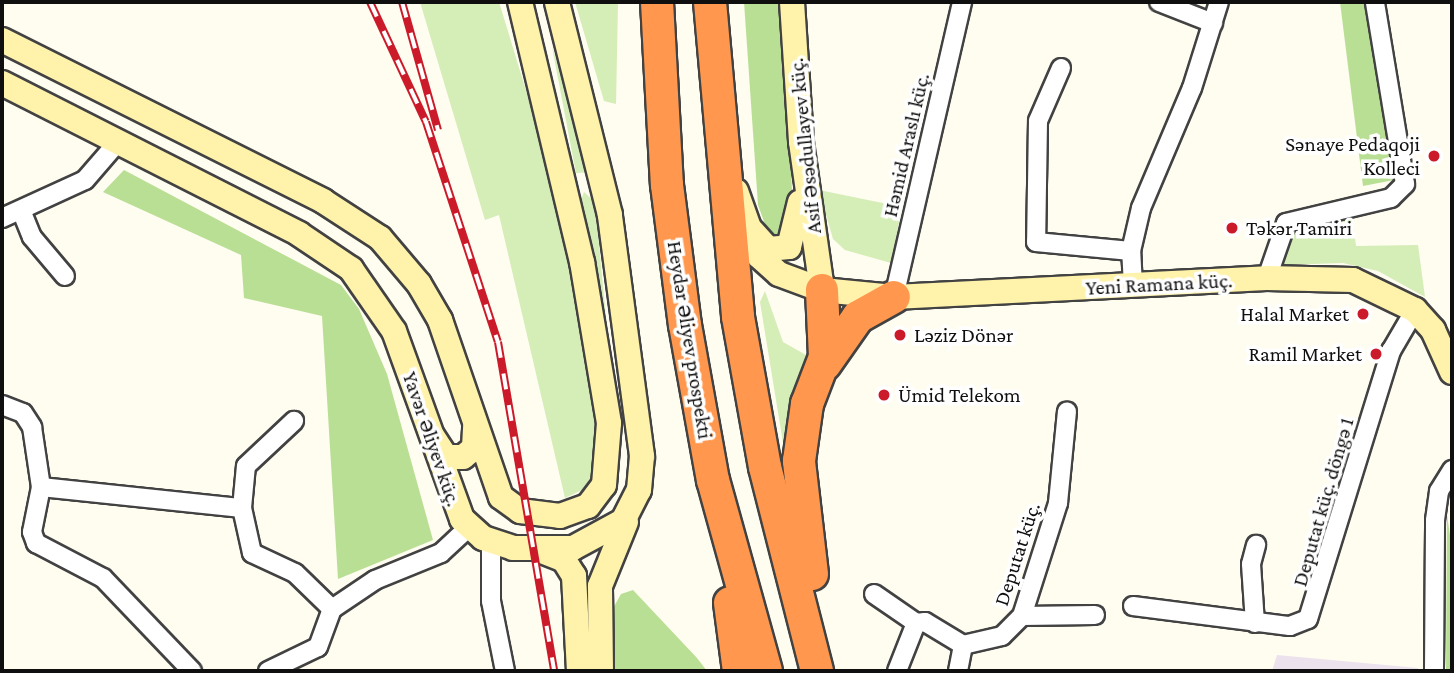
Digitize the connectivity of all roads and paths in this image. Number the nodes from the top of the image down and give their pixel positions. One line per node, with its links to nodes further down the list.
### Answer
1 (520, 2): 22 (main road)
2 (557, 2): 20 (main road)
3 (655, 2): 37 (highway, Heydər Əliyev prospekti)
4 (710, 2): 13 (highway)
5 (792, 2): 16 (main road, Asif Əsədullayev küç.)
6 (962, 2): 27 (street, Həmid Araslı küç.)
7 (1159, 2): 10 (street)
8 (1219, 2): 10 (street)
9 (1375, 2): 24 (street)
10 (1213, 23): 21 (street)
11 (2, 40): 31 (main road, Yavər Əliyev küç.)
12 (1061, 68): 21 (street)
13 (713, 77): 18 (main road); 62 (highway)
14 (2, 83): 15 (main road, Yavər Əliyev küç.)
15 (117, 142): 17 (street); 33 (main road, Yavər Əliyev küç.)
16 (801, 142): 18 (main road); 26 (main road, Asif Əsədullayev küç.)
17 (22, 210): 19 (street); 23 (street)
18 (743, 216): 26 (main road, Yeni Ramana küç.)
19 (2, 218)
20 (615, 249): 22 (main road); 41 (main road)
21 (1131, 251): 25 (street)
22 (582, 262): 39 (main road)
23 (65, 276)
24 (1268, 278): 25 (main road, Yeni Ramana küç.); 28 (main road, Yeni Ramana küç.)
25 (1133, 286): 27 (main road, Yeni Ramana küç.)
26 (822, 289): 27 (main road, Yeni Ramana küç.); 30 (highway)
27 (894, 298): 30 (highway)
28 (1415, 310): 29 (main road, Yeni Ramana küç.); 52 (street, Deputat küç. döngə 1)
29 (1452, 372)
30 (820, 375): 63 (highway)
31 (466, 390): 33 (main road); 39 (main road, Yavər Əliyev küç.)
32 (2, 405): 38 (street)
33 (422, 411): 40 (main road, Yavər Əliyev küç.)
34 (1067, 411): 51 (street, Deputat küç.)
35 (294, 421): 42 (street)
36 (1452, 470): 66 (street)
37 (713, 480): 60 (highway); 61 (highway, Heydər Əliyev prospekti)
38 (41, 488): 42 (street); 55 (street)
39 (500, 497): 40 (main road)
40 (451, 500): 43 (main road, Yavər Əliyev küç.)
41 (634, 506): 46 (main road, Yavər Əliyev küç.); 59 (main road)
42 (242, 509): 49 (street)
43 (469, 527): 44 (main road, Yavər Əliyev küç.); 49 (street)
44 (491, 541): 46 (main road, Yavər Əliyev küç.); 57 (street)
45 (1256, 545): 52 (street)
46 (538, 550): 58 (main road)
47 (874, 593): 53 (street)
48 (1133, 606): 52 (street, Deputat küç. döngə 1)
49 (332, 609): 56 (street)
50 (1095, 615): 51 (street)
51 (1022, 616): 54 (street, Deputat küç.)
52 (1255, 623)
53 (916, 624): 54 (street); 64 (street)
54 (963, 645): 65 (street)
55 (192, 671)
56 (268, 671)
57 (505, 671)
58 (579, 671)
59 (601, 671)
60 (739, 671)
61 (766, 671)
62 (817, 671)
63 (832, 671)
64 (897, 671)
65 (958, 671)
66 (1434, 671)

